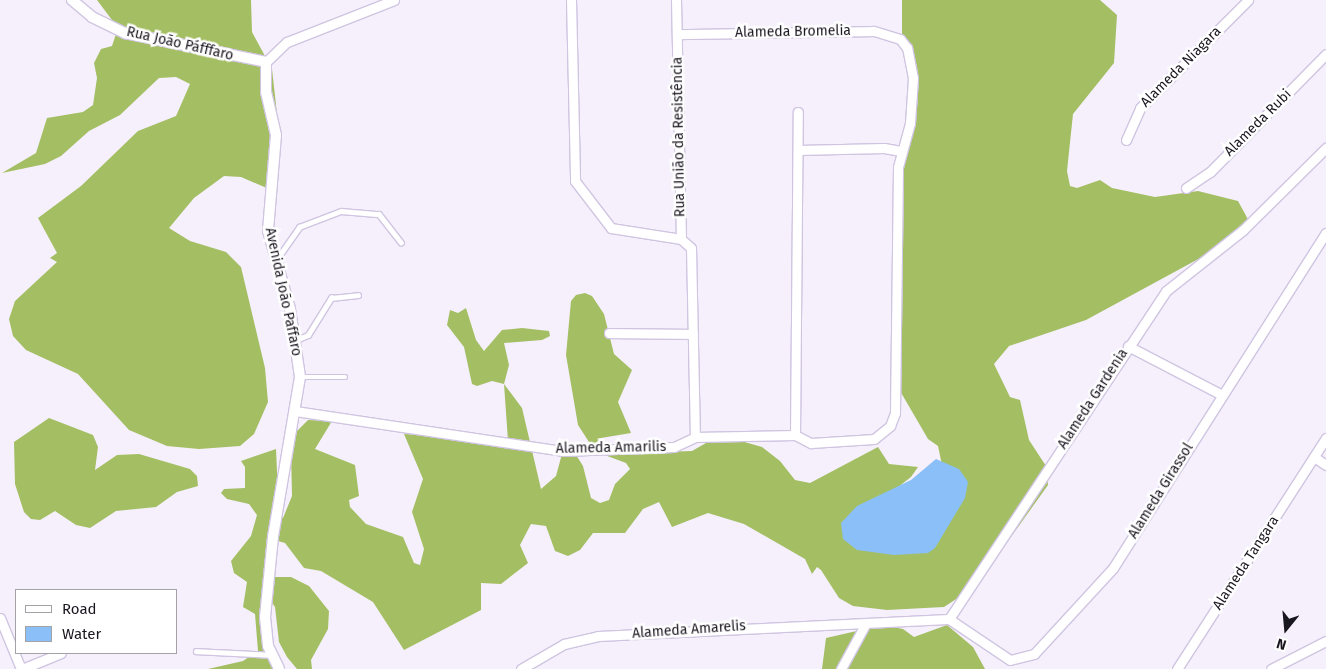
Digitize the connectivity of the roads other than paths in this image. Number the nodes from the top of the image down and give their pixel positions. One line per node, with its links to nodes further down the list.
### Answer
1 (72, 0): 8 (street, Rua João Páfffaro)
2 (394, 0): 8 (street)
3 (571, 0): 16 (street)
4 (676, 0): 6 (street)
5 (1248, 0): 10 (street, Alameda Niagara)
6 (677, 34): 13 (street, Alameda Bromelia); 16 (street, Rua União da Resistência)
7 (1326, 54): 14 (street, Alameda Rubi)
8 (266, 62): 18 (street, Avenida João Paffaro)
9 (798, 112): 12 (street)
10 (1126, 140)
11 (1326, 148): 23 (street, Alameda Gardenia)
12 (798, 150): 13 (street); 29 (street)
13 (901, 151): 28 (street, Alameda Bromelia)
14 (1186, 188)
15 (1326, 233): 26 (street, Alameda Girassol)
16 (681, 240): 21 (street)
17 (401, 242): 18 (lane)
18 (275, 262): 22 (street, Avenida João Paffaro)
19 (358, 295): 22 (lane)
20 (609, 334): 21 (street)
21 (693, 334): 30 (street)
22 (296, 340): 24 (street, Avenida João Paffaro)
23 (1128, 346): 26 (street); 35 (street, Alameda Gardenia)
24 (300, 377): 25 (lane); 27 (street, Avenida João Paffaro)
25 (345, 377)
26 (1222, 395): 35 (street, Alameda Girassol)
27 (296, 411): 30 (street, Alameda Amarilis); 42 (street, Avenida João Paffaro)
28 (890, 426): 29 (street, Alameda Amarilis)
29 (795, 435): 30 (street, Alameda Amarilis)
30 (695, 437)
31 (1326, 438): 32 (street, Alameda Tangara)
32 (1314, 457): 33 (street); 47 (street, Alameda Tangara)
33 (1326, 465)
34 (0, 618): 39 (street)
35 (949, 619): 36 (street)
36 (866, 623): 45 (street, Alameda Amarelis); 46 (street)
37 (1326, 641): 48 (street)
38 (196, 651): 42 (lane)
39 (15, 653)
40 (16, 654): 43 (street)
41 (59, 654): 43 (street)
42 (272, 655): 44 (street, Avenida João Paffaro)
43 (22, 669)
44 (280, 669)
45 (521, 669)
46 (841, 669)
47 (1177, 669)
48 (1270, 669)

